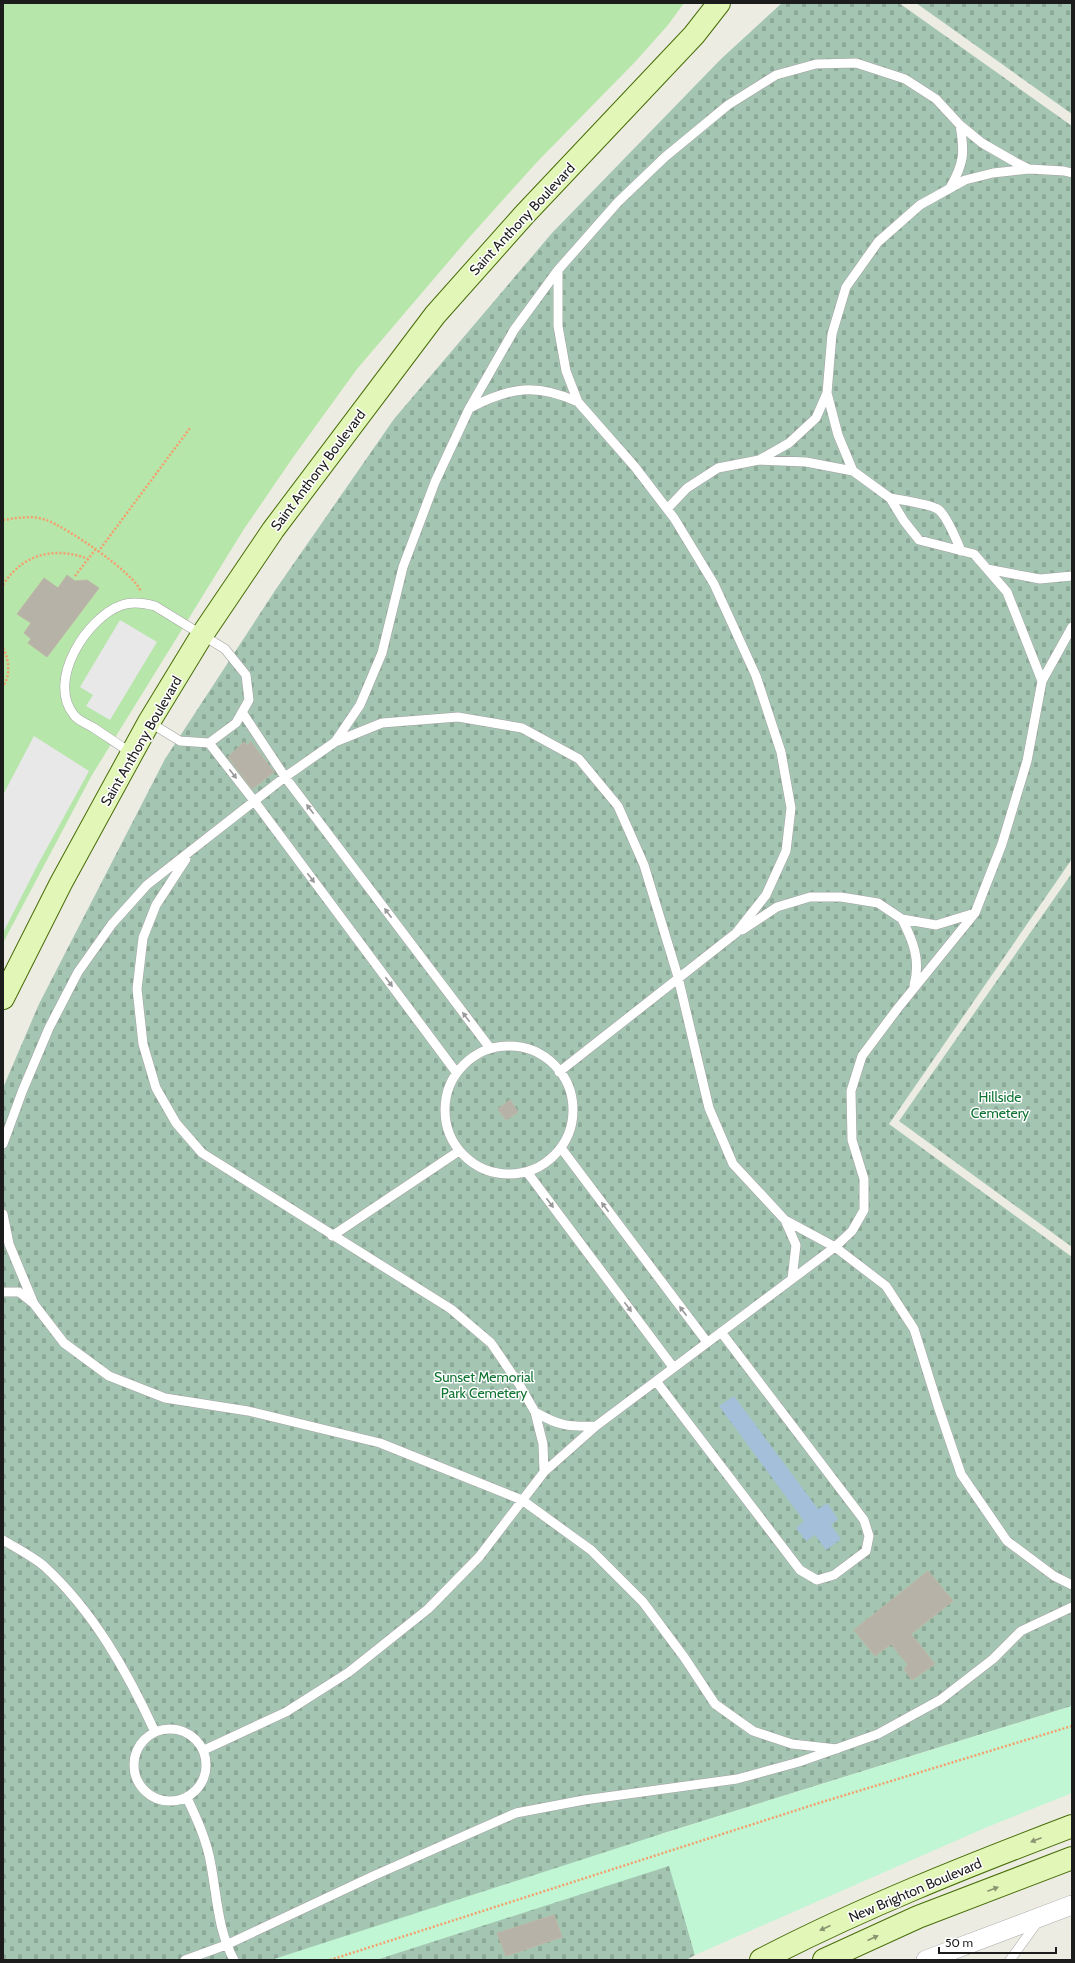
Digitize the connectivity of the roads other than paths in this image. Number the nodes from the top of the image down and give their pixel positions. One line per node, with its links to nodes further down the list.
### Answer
1 (719, 3): 18 (street, Saint Anthony Boulevard)
2 (960, 125): 3 (lane); 5 (lane); 6 (lane)
3 (1030, 169): 4 (lane); 5 (lane)
4 (1072, 173)
5 (950, 189): 7 (lane)
6 (558, 270): 8 (lane); 9 (lane)
7 (827, 394): 10 (lane); 11 (lane)
8 (578, 402): 9 (lane); 13 (lane)
9 (469, 409): 22 (lane)
10 (759, 460): 11 (lane); 13 (lane)
11 (853, 471): 12 (lane)
12 (890, 498): 14 (lane); 14 (lane)
13 (667, 509): 30 (lane)
14 (961, 551): 15 (lane)
15 (987, 569): 16 (lane); 19 (lane)
16 (1072, 576)
17 (1072, 627): 19 (lane)
18 (202, 635): 20 (lane); 21 (street, Saint Anthony Boulevard); 24 (lane)
19 (1042, 681): 28 (lane)
20 (242, 712): 23 (lane); 25 (lane)
21 (149, 722): 23 (lane); 24 (street, Saint Anthony Boulevard)
22 (335, 742): 25 (lane); 31 (lane)
23 (209, 743): 26 (lane, one-way to 26)
24 (132, 754): 33 (street, Saint Anthony Boulevard)
25 (285, 777): 26 (lane); 34 (lane, one-way to 25)
26 (255, 802): 27 (lane); 35 (lane, one-way to 35)
27 (190, 853): 37 (lane); 43 (lane)
28 (975, 913): 29 (lane); 32 (lane)
29 (902, 918): 30 (lane); 32 (lane)
30 (736, 933): 31 (lane)
31 (678, 977): 36 (lane); 42 (lane)
32 (913, 990): 44 (lane)
33 (3, 998)
34 (490, 1048): 35 (lane); 36 (lane)
35 (456, 1072): 39 (lane)
36 (559, 1072): 38 (lane)
37 (3, 1144)
38 (561, 1148): 40 (lane); 49 (lane, one-way to 38)
39 (458, 1151): 40 (lane); 43 (lane)
40 (527, 1172): 50 (lane, one-way to 50)
41 (3, 1214): 47 (lane)
42 (785, 1220): 44 (lane); 45 (lane)
43 (332, 1236): 52 (lane)
44 (835, 1248): 45 (lane); 57 (lane)
45 (792, 1279): 48 (lane)
46 (3, 1292): 47 (lane)
47 (34, 1304): 55 (lane)
48 (721, 1332): 49 (lane); 51 (lane)
49 (707, 1342): 50 (lane)
50 (673, 1367): 51 (lane)
51 (656, 1381): 53 (lane)
52 (535, 1412): 53 (lane); 54 (lane)
53 (596, 1426): 54 (lane)
54 (544, 1472): 55 (lane)
55 (522, 1500): 60 (lane); 61 (lane)
56 (3, 1540): 59 (lane)
57 (1072, 1585)
58 (1072, 1607): 60 (lane)
59 (154, 1732): 61 (lane); 62 (lane)
60 (837, 1749): 67 (lane)
61 (204, 1750): 62 (lane)
62 (188, 1798): 67 (lane)
63 (1072, 1826): 70 (street, New Brighton Boulevard, one-way to 70)
64 (1072, 1858): 71 (street, New Brighton Boulevard, one-way to 64)
65 (1072, 1905): 66 (street)
66 (1041, 1917): 72 (street); 73 (lane)
67 (226, 1945): 68 (lane); 69 (lane)
68 (185, 1960)
69 (234, 1960)
70 (761, 1960)
71 (824, 1960)
72 (926, 1960)
73 (1010, 1960)

